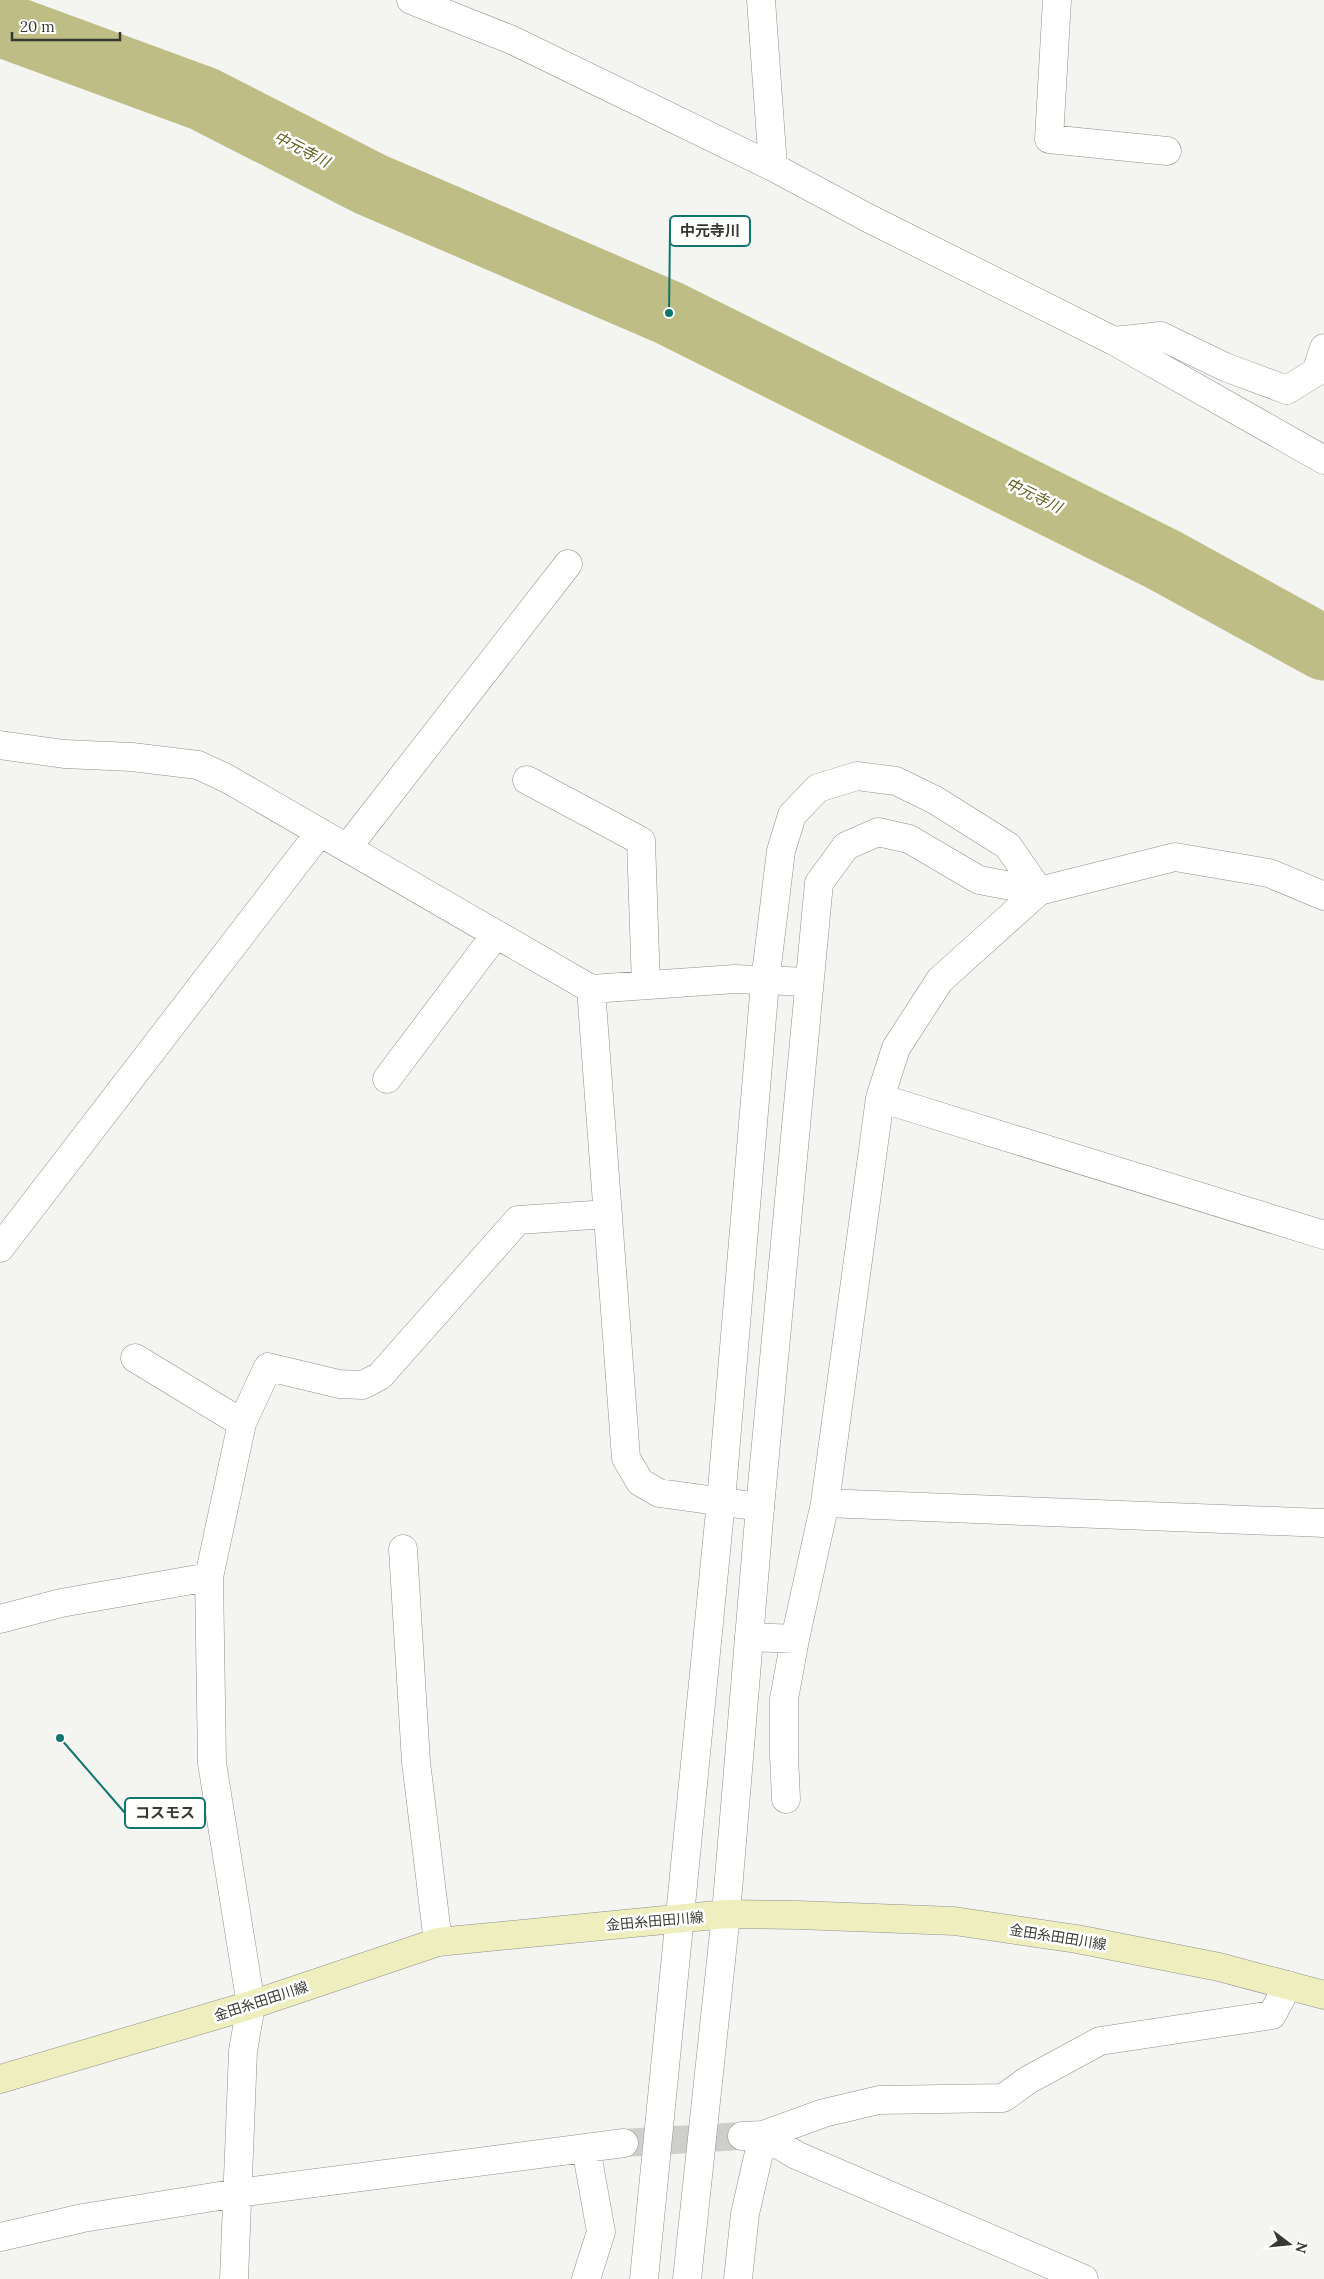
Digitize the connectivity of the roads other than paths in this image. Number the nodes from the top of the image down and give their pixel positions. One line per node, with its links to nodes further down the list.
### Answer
1 (412, 0): 5 (street)
2 (761, 0): 5 (street)
3 (1056, 0): 4 (street)
4 (1167, 152)
5 (773, 167): 6 (street)
6 (1114, 341): 7 (street); 8 (street)
7 (1324, 348)
8 (1324, 460)
9 (568, 564): 13 (street)
10 (0, 746): 12 (street)
11 (527, 780): 19 (street)
12 (320, 832): 13 (street); 25 (street)
13 (346, 848): 16 (street)
14 (1039, 891): 15 (street); 17 (street); 18 (street); 22 (street)
15 (1324, 896)
16 (496, 934): 20 (street); 21 (street)
17 (766, 982): 18 (street); 19 (street); 28 (street)
18 (809, 982): 30 (street)
19 (646, 985): 20 (street)
20 (591, 990): 23 (street)
21 (387, 1080)
22 (880, 1098): 24 (street); 29 (street)
23 (608, 1214): 27 (street); 28 (street)
24 (1324, 1235)
25 (0, 1248)
26 (135, 1358): 27 (street)
27 (242, 1423): 33 (street)
28 (721, 1501): 30 (street); 39 (street)
29 (825, 1502): 31 (street); 36 (street)
30 (760, 1506): 35 (street)
31 (1324, 1523)
32 (403, 1549): 40 (street)
33 (209, 1576): 34 (street); 43 (street)
34 (0, 1619)
35 (749, 1637): 36 (street); 38 (street)
36 (795, 1639): 37 (street)
37 (786, 1799)
38 (726, 1914): 39 (main road, 金田糸田田川線); 41 (main road, 金田糸田田川線); 53 (street)
39 (680, 1918): 40 (main road, 金田糸田田川線); 52 (street)
40 (438, 1942): 43 (main road, 金田糸田田川線)
41 (1288, 1985): 42 (main road, 金田糸田田川線); 45 (street)
42 (1324, 1994)
43 (251, 2005): 44 (main road, 金田糸田田川線); 48 (street)
44 (0, 2079)
45 (752, 2135): 54 (street); 55 (street)
46 (624, 2143): 47 (street)
47 (586, 2148): 48 (street); 51 (street)
48 (238, 2193): 49 (street); 50 (street)
49 (0, 2237)
50 (234, 2279)
51 (586, 2279)
52 (644, 2279)
53 (687, 2279)
54 (738, 2279)
55 (1084, 2279)

